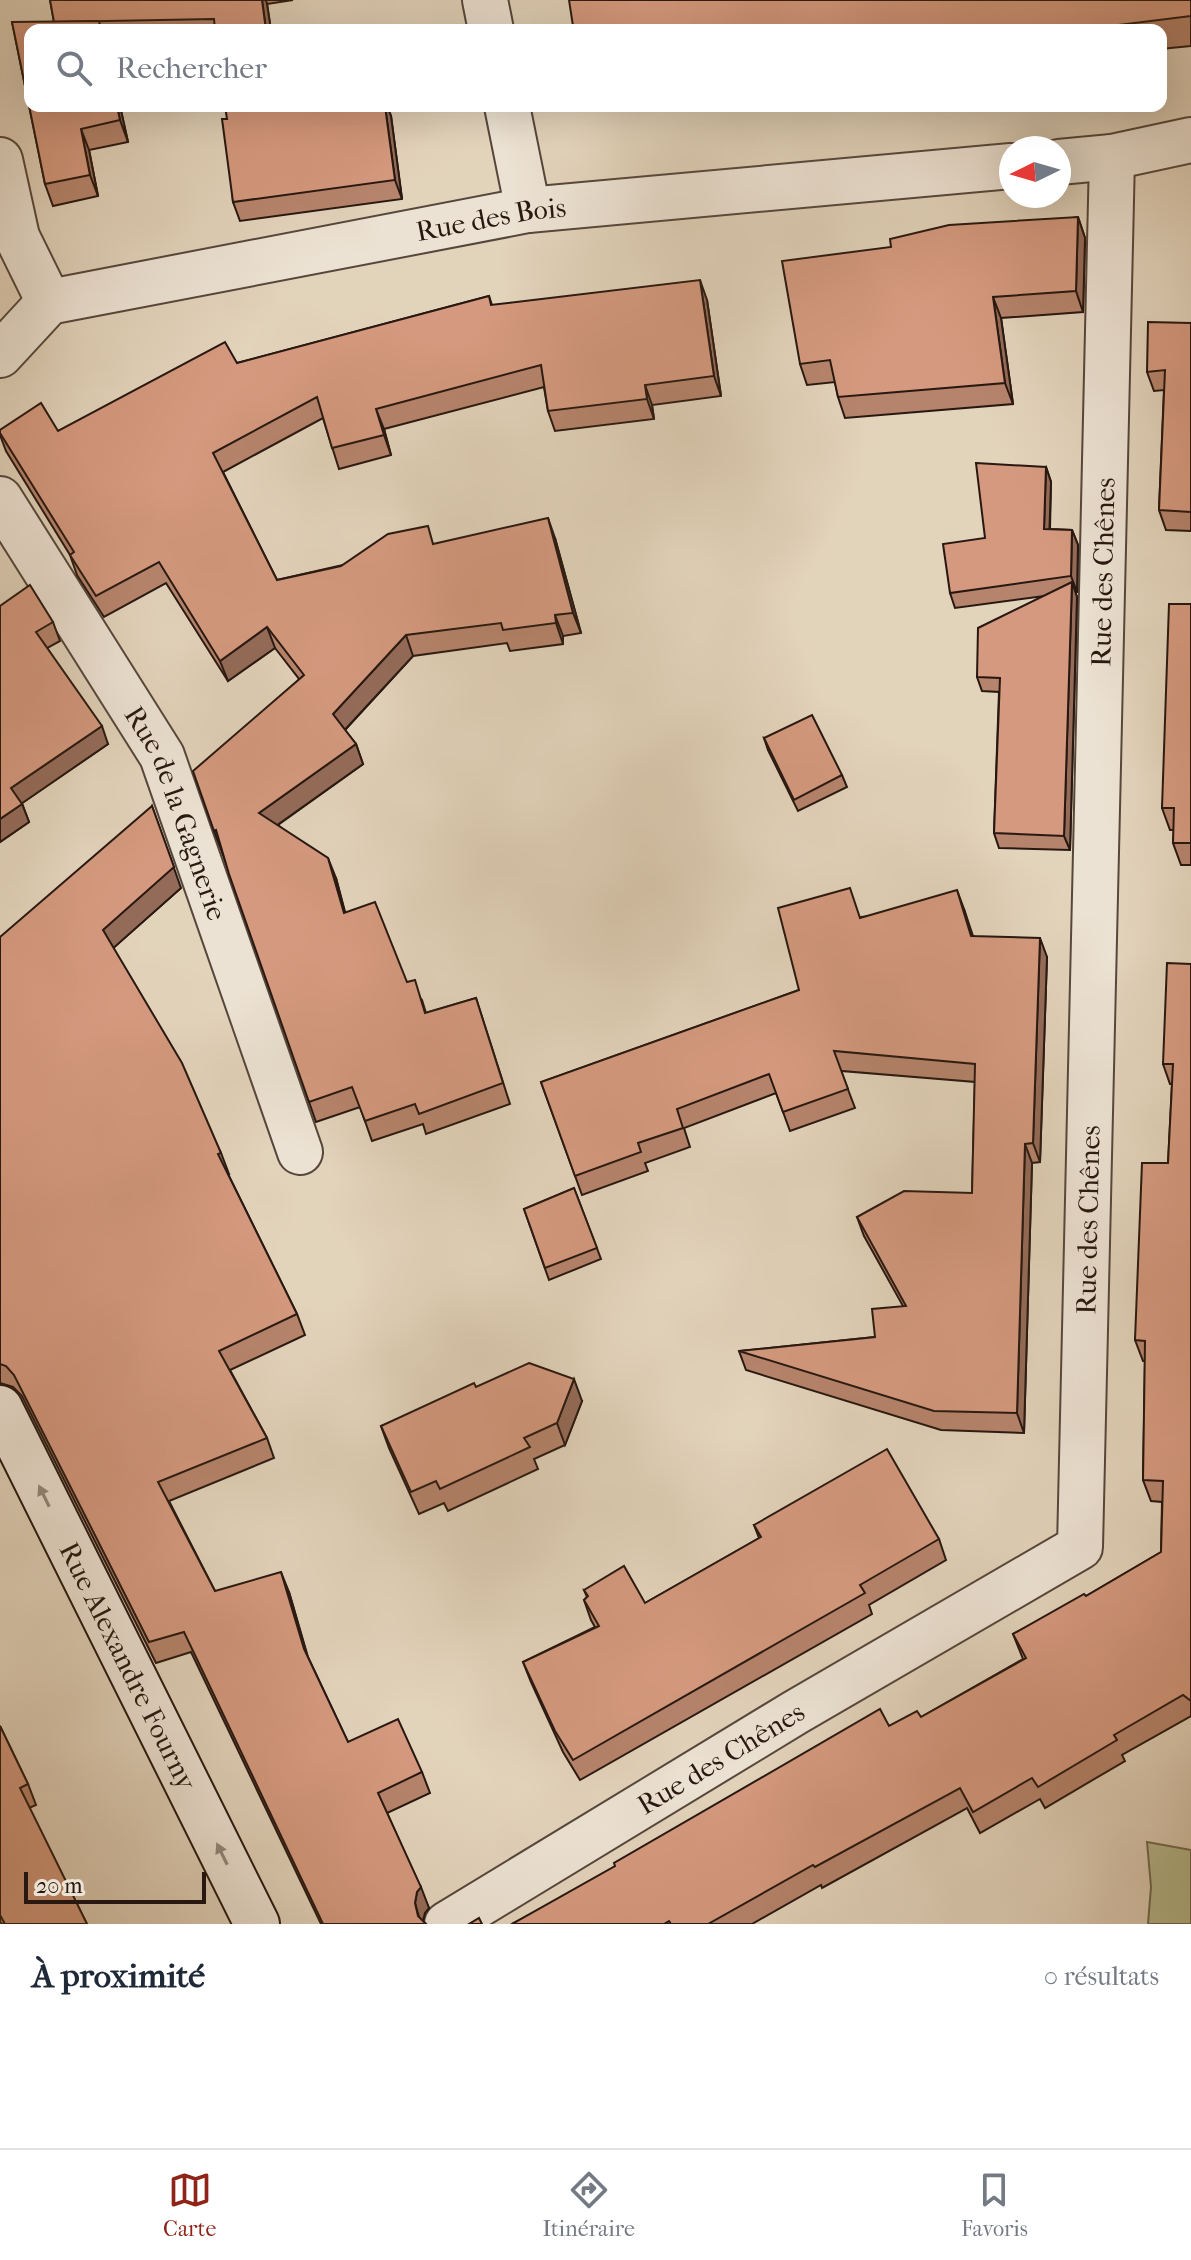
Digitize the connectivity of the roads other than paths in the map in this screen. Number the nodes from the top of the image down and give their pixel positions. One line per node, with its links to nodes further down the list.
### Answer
1 (485, 0): 2 (street)
2 (490, 24)
3 (508, 112): 9 (street)
4 (1191, 140): 5 (street)
5 (1112, 157): 7 (street); 16 (street, Rue des Chênes)
6 (0, 160): 10 (street)
7 (1071, 161)
8 (999, 167): 9 (street, Rue des Bois)
9 (528, 210): 10 (street, Rue des Bois)
10 (49, 302): 11 (street)
11 (0, 355)
12 (0, 499): 13 (street, Rue de la Gagnerie)
13 (300, 1152)
14 (0, 1408): 15 (street, Rue Alexandre Fourny, one-way to 14)
15 (257, 1924)
16 (447, 1924)

